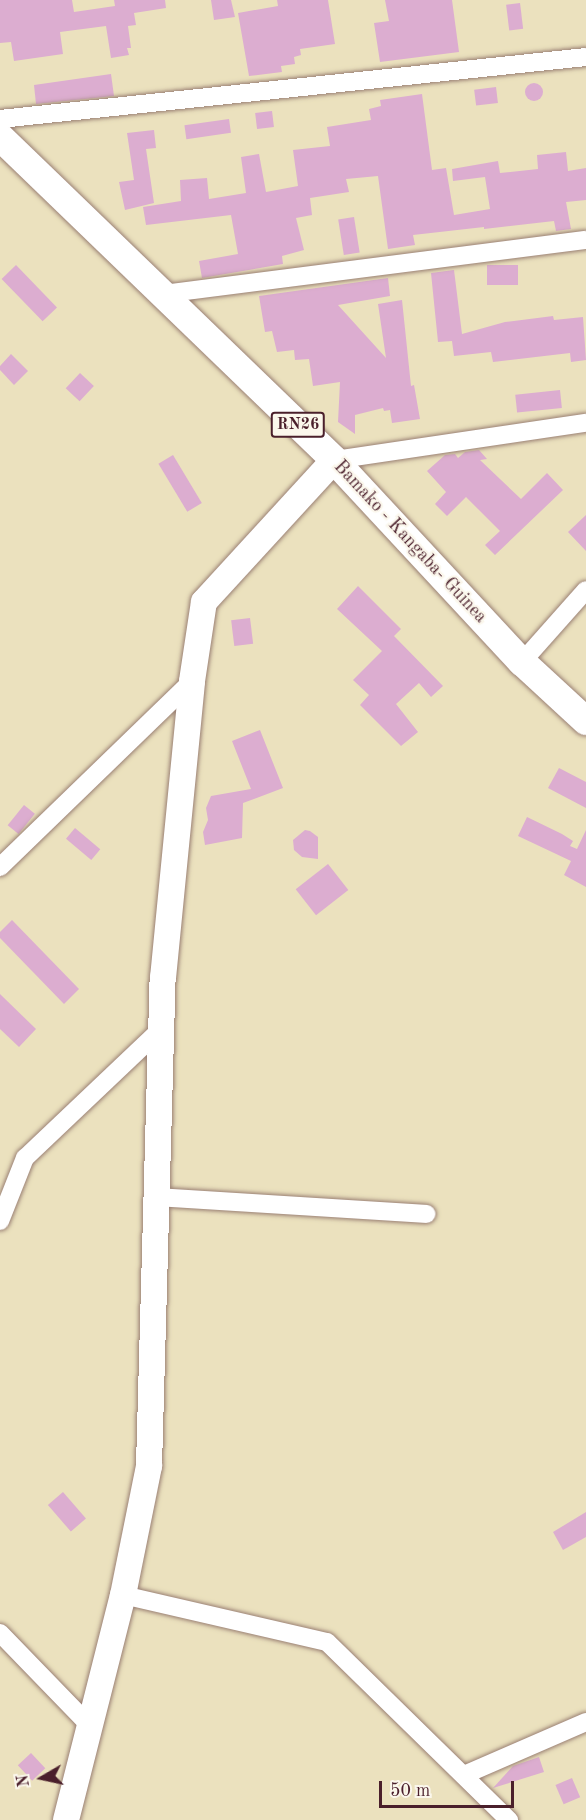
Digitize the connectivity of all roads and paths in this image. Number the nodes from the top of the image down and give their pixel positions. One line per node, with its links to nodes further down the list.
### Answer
1 (586, 57): 2 (street)
2 (0, 119)
3 (0, 137): 5 (main road, Bamako - Kangaba- Guinea / RN26)
4 (586, 240): 5 (street)
5 (163, 294): 7 (main road, Bamako - Kangaba- Guinea / RN26)
6 (586, 423): 7 (street)
7 (334, 460): 9 (main road, Bamako - Kangaba- Guinea / RN26); 10 (street)
8 (586, 590): 9 (street)
9 (522, 662): 11 (main road, Bamako - Kangaba- Guinea / RN26)
10 (192, 681): 12 (street); 13 (street)
11 (586, 721)
12 (0, 867)
13 (162, 1028): 14 (street); 16 (street)
14 (157, 1197): 15 (street); 17 (street)
15 (426, 1214)
16 (0, 1221)
17 (123, 1595): 20 (street); 21 (street)
18 (0, 1634): 20 (street)
19 (586, 1722): 21 (street)
20 (89, 1725): 22 (street)
21 (464, 1776): 23 (street)
22 (66, 1820)
23 (509, 1820)

